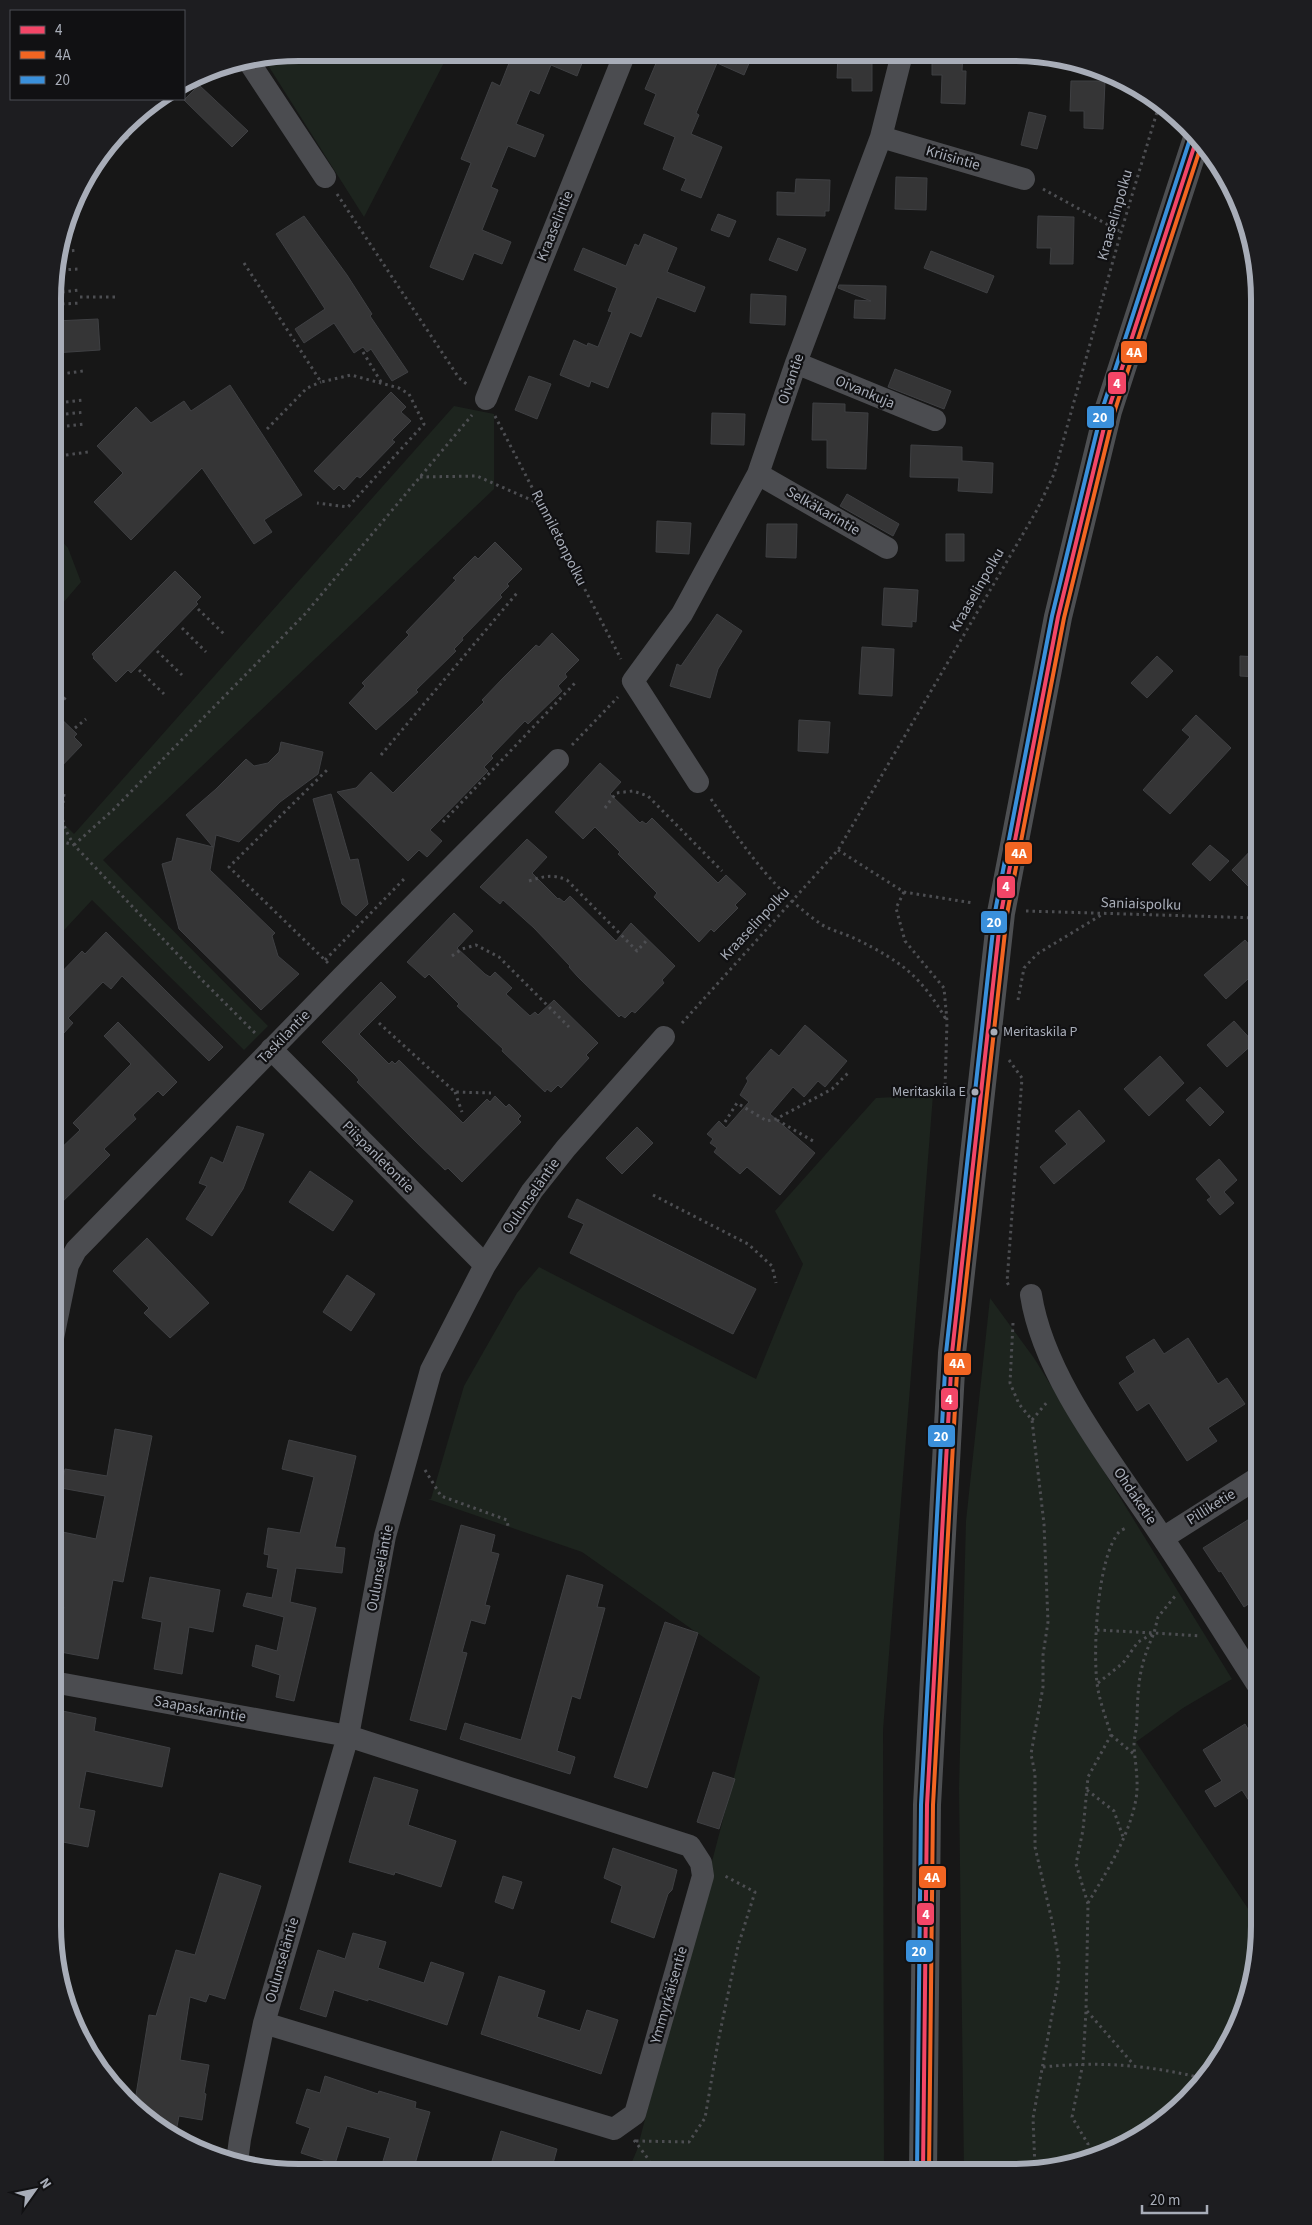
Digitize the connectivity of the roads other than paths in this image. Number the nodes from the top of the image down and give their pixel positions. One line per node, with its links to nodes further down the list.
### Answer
1 (622, 61): 9 (street, Kraaselintie)
2 (900, 61): 4 (street, Oivantie)
3 (252, 66): 6 (street)
4 (881, 137): 7 (street, Kriisintie); 8 (street, Oivantie)
5 (1195, 145): 27 (main road)
6 (326, 177)
7 (1024, 178)
8 (796, 363): 10 (street, Oivankuja); 11 (street, Oivantie)
9 (486, 399)
10 (934, 420)
11 (758, 474): 12 (street, Selkäkarintie); 14 (street, Oivantie)
12 (887, 548)
13 (558, 760): 16 (street, Taskilantie)
14 (698, 782)
15 (672, 1033): 17 (street, Oulunseläntie)
16 (272, 1049): 17 (street, Piispanletontie); 19 (street, Taskilantie)
17 (485, 1266): 24 (street, Oulunseläntie)
18 (1021, 1293): 21 (street, Ohdaketie)
19 (61, 1299)
20 (1251, 1481): 21 (street, Pilliketie)
21 (1158, 1530): 22 (street, Ohdaketie)
22 (1251, 1675)
23 (61, 1683): 24 (street, Saapaskarintie)
24 (348, 1736): 25 (street, Oulunseläntie); 25 (street, Ymmyrkäisentie)
25 (264, 2023): 26 (street, Oulunseläntie)
26 (238, 2156)
27 (923, 2164)

